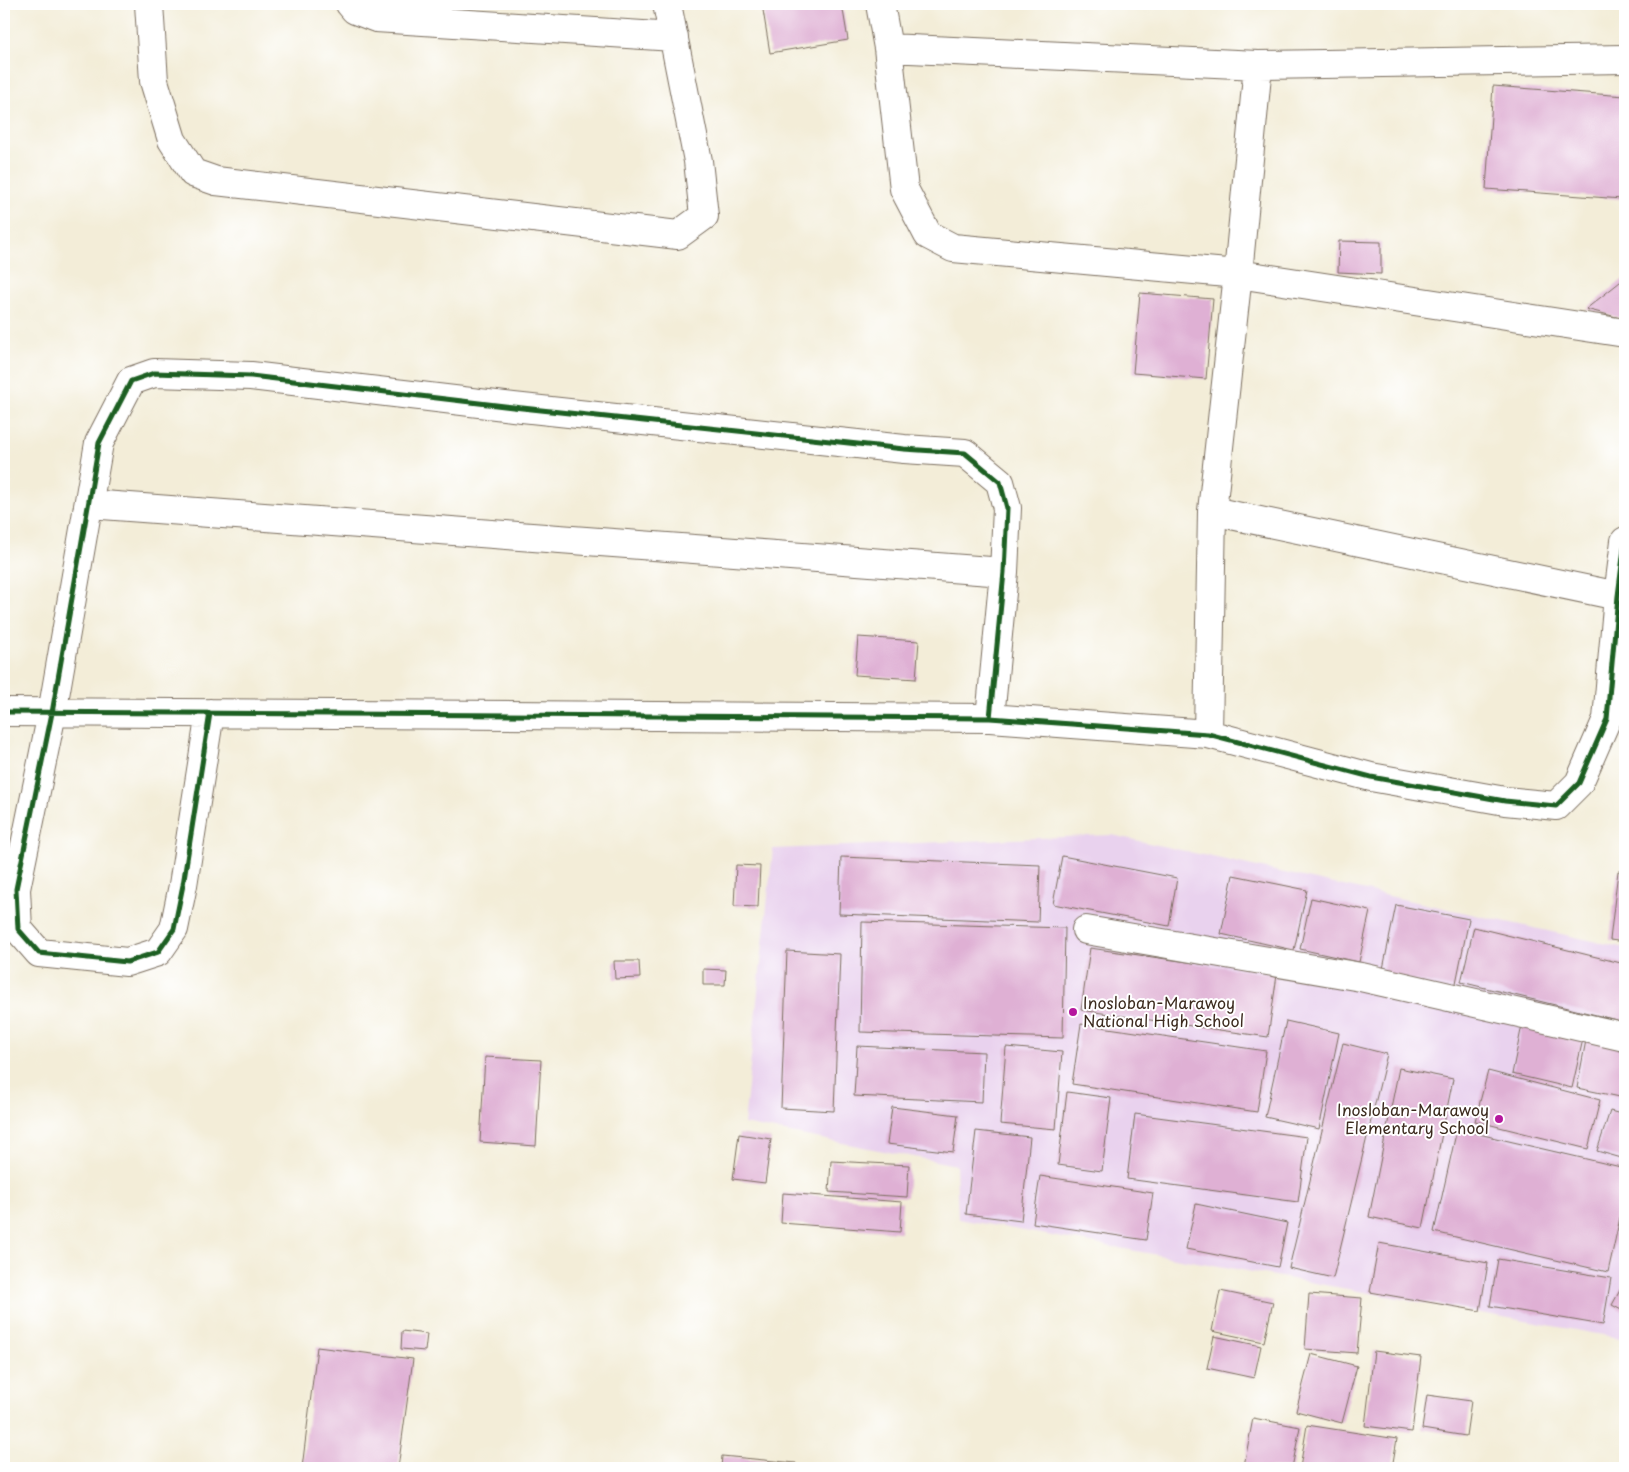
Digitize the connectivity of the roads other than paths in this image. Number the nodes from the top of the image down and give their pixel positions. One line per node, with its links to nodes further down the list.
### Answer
1 (149, 4): 5 (street)
2 (350, 4): 5 (street)
3 (667, 4): 5 (street)
4 (880, 4): 6 (street)
5 (674, 37)
6 (888, 48): 8 (street); 9 (street)
7 (1625, 59): 8 (street)
8 (1258, 65): 9 (street)
9 (1238, 274): 10 (street); 12 (street)
10 (1625, 333)
11 (89, 504): 14 (street); 14 (street); 17 (street)
12 (1212, 511): 15 (street); 20 (street)
13 (1625, 541): 15 (street)
14 (1004, 572): 19 (street)
15 (1618, 596): 20 (street)
16 (4, 712): 17 (street)
17 (52, 713): 18 (street); 18 (street)
18 (210, 713): 19 (street)
19 (990, 718): 20 (street)
20 (1208, 734)
21 (1086, 930): 22 (street)
22 (1625, 1037)

